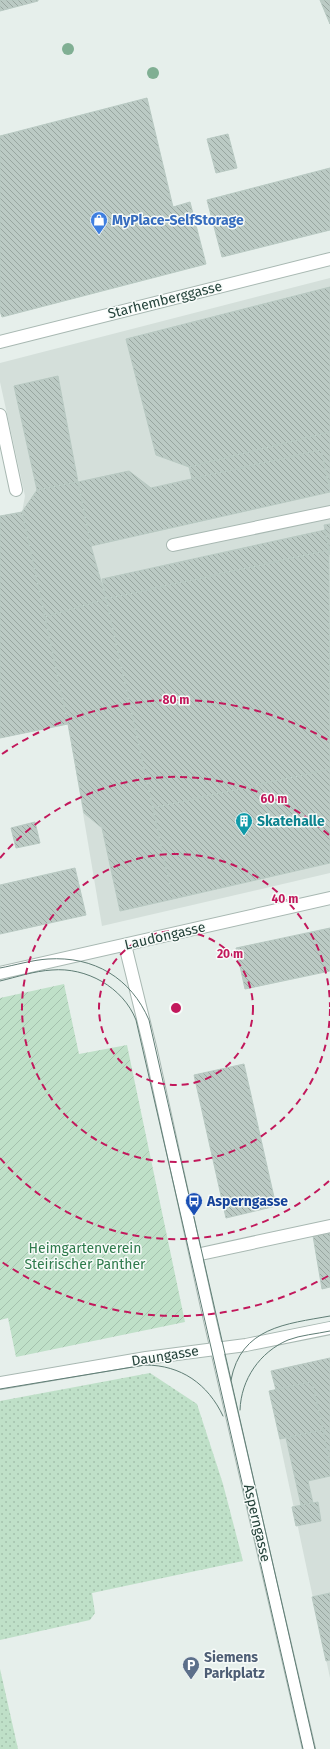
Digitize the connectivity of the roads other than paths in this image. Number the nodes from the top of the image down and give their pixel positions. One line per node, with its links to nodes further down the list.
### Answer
1 (330, 259): 2 (street, Starhemberggasse)
2 (0, 342)
3 (0, 415): 4 (street)
4 (16, 490)
5 (330, 512): 6 (street)
6 (173, 545)
7 (330, 898): 8 (street, Laudongasse)
8 (126, 945): 9 (street, Laudongasse); 11 (street, Asperngasse)
9 (0, 973)
10 (330, 1226): 11 (street)
11 (196, 1255): 13 (street, Asperngasse)
12 (330, 1328): 13 (street, Daungasse)
13 (217, 1348): 14 (street, Daungasse); 15 (street, Asperngasse)
14 (0, 1383)
15 (309, 1749)

